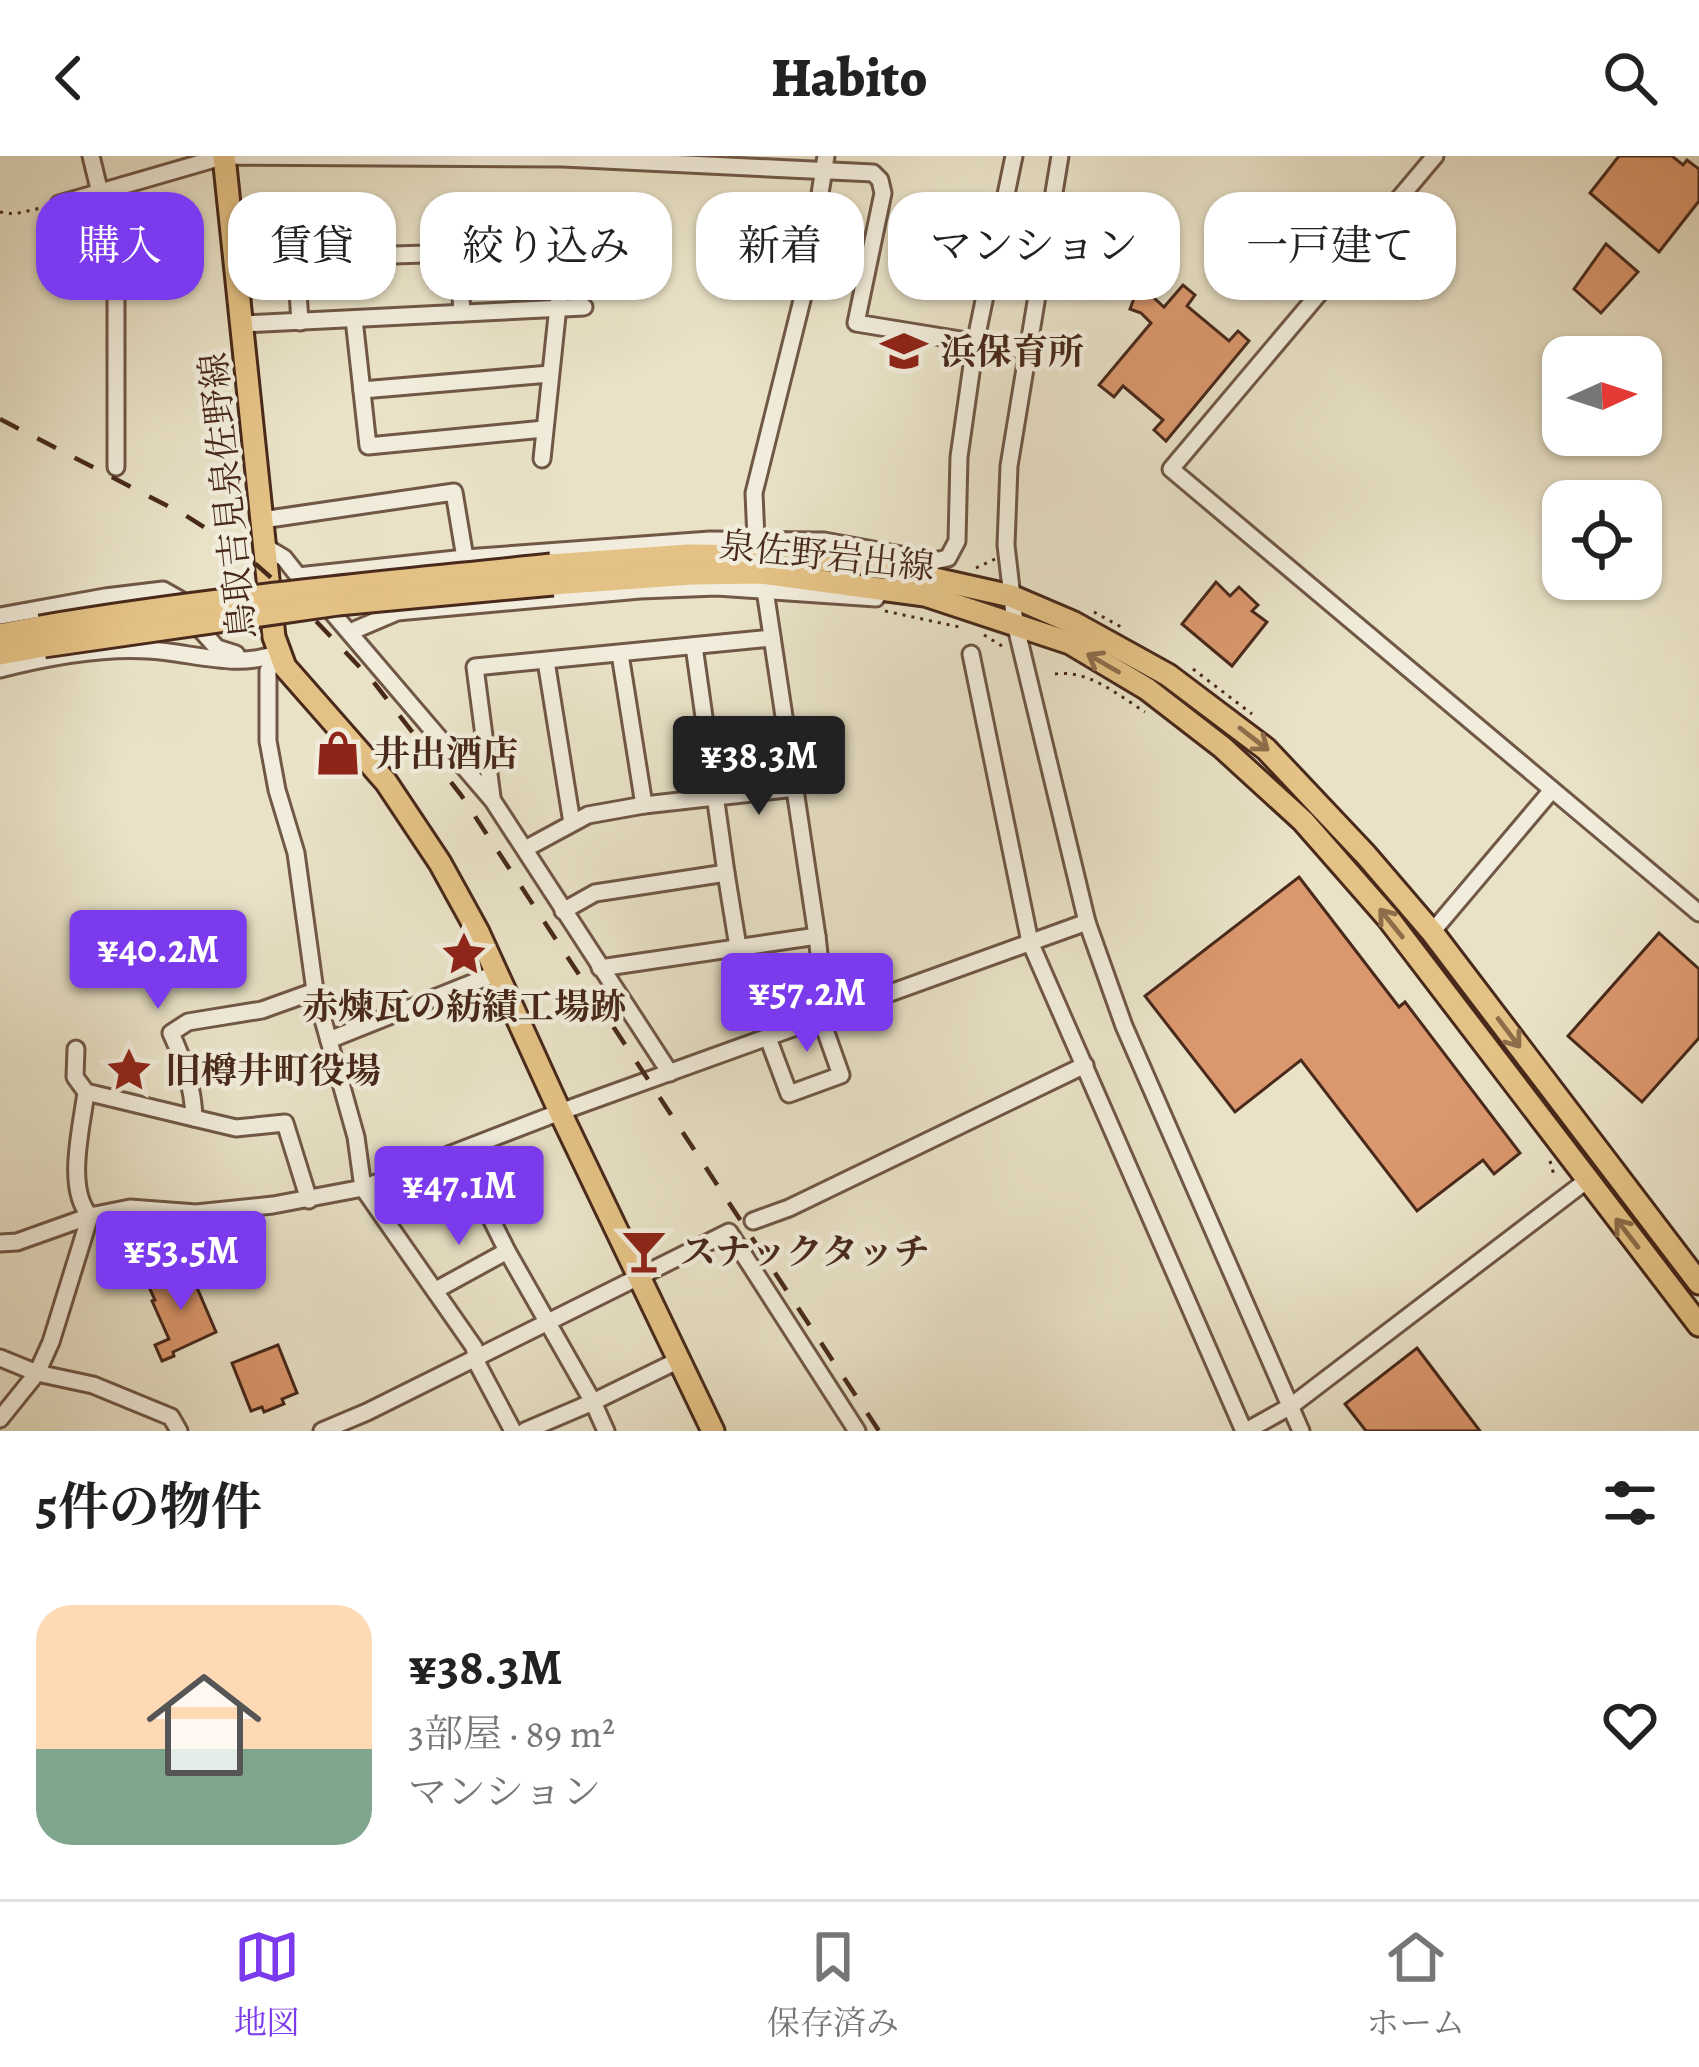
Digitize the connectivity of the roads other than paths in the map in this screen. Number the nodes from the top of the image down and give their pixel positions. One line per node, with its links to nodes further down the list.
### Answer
1 (91, 156): 11 (street)
2 (224, 156): 6 (street); 10 (street); 21 (main road, 鳥取吉見泉佐野線)
3 (1014, 156): 22 (street)
4 (1060, 156): 23 (street)
5 (1435, 156): 57 (street)
6 (490, 157): 7 (street)
7 (515, 157): 8 (street)
8 (563, 157): 9 (street)
9 (825, 163): 22 (street); 30 (street)
10 (165, 165): 11 (street)
11 (108, 190): 12 (street); 28 (street)
12 (101, 192)
13 (420, 253): 20 (street)
14 (460, 300): 18 (street)
15 (559, 300): 17 (street)
16 (584, 307): 17 (street)
17 (558, 308): 18 (street); 24 (street)
18 (461, 313): 19 (street)
19 (354, 319): 20 (street); 25 (street)
20 (299, 322): 21 (street)
21 (242, 324): 29 (main road, 鳥取吉見泉佐野線)
22 (975, 344): 23 (street); 30 (street)
23 (1028, 352): 36 (street)
24 (550, 374): 25 (street); 26 (street)
25 (362, 390): 26 (street)
26 (544, 429): 27 (street)
27 (542, 459)
28 (116, 466)
29 (262, 520): 31 (main road, 鳥取吉見泉佐野線); 32 (street)
30 (756, 538): 32 (street)
31 (265, 546): 34 (street); 49 (main road, 鳥取吉見泉佐野線)
32 (465, 558): 34 (street)
33 (552, 575): 36 (main road, 泉佐野岩出線); 38 (main road, 泉佐野岩出線); 44 (main road, 泉佐野岩出線, bridge)
34 (298, 576): 42 (street)
35 (766, 590): 38 (street); 42 (street); 45 (street)
36 (1011, 596): 41 (street); 67 (main road, 泉佐野岩出線, one-way to 67)
37 (77, 602): 39 (street); 40 (street); 47 (street)
38 (945, 602): 41 (main road, 泉佐野岩出線)
39 (0, 616)
40 (192, 620): 48 (street); 53 (street)
41 (1015, 623): 66 (street); 84 (main road, 泉佐野岩出線, one-way to 41)
42 (350, 632): 59 (street)
43 (0, 635): 44 (main road, 泉佐野岩出線)
44 (42, 636): 50 (main road, 泉佐野岩出線)
45 (772, 638): 46 (street); 56 (street)
46 (694, 646): 51 (street); 58 (street)
47 (94, 651): 48 (street); 55 (street)
48 (159, 651): 53 (street)
49 (278, 653): 53 (street); 72 (main road, 鳥取吉見泉佐野線); 73 (street)
50 (0, 654)
51 (620, 654): 54 (street); 60 (street)
52 (970, 654): 69 (street)
53 (250, 660)
54 (546, 661): 59 (street); 61 (street)
55 (0, 669)
56 (796, 788): 58 (street); 68 (street)
57 (1552, 790): 65 (street); 67 (street)
58 (716, 797): 60 (street); 63 (street)
59 (493, 801): 62 (street)
60 (644, 805): 61 (street)
61 (572, 823): 62 (street)
62 (525, 849): 64 (street)
63 (726, 873): 64 (street); 70 (street)
64 (563, 911): 71 (street)
65 (1699, 913)
66 (1087, 922): 69 (street); 101 (street)
67 (1432, 932): 92 (main road, 泉佐野岩出線, one-way to 92)
68 (817, 936): 70 (street); 74 (street)
69 (1030, 942): 74 (street); 78 (street)
70 (738, 947): 71 (street)
71 (600, 968): 79 (street)
72 (497, 973): 76 (street); 81 (main road, 鳥取吉見泉佐野線)
73 (315, 991): 76 (street); 82 (street)
74 (826, 1018): 75 (street); 75 (street)
75 (768, 1039): 79 (street)
76 (329, 1040): 85 (street)
77 (76, 1049): 80 (street)
78 (1084, 1066): 88 (street); 110 (street)
79 (670, 1073): 81 (street)
80 (86, 1092): 82 (street); 87 (street)
81 (560, 1112): 83 (street); 91 (main road, 鳥取吉見泉佐野線)
82 (194, 1118): 86 (street)
83 (458, 1153): 85 (street); 90 (street)
84 (1586, 1181): 95 (main road, 泉佐野岩出線, one-way to 84); 101 (street)
85 (363, 1188): 86 (street); 93 (street)
86 (309, 1199): 87 (street)
87 (90, 1216): 89 (street); 99 (street)
88 (753, 1221)
89 (0, 1243)
90 (507, 1251): 93 (street); 94 (street)
91 (641, 1277): 94 (street); 98 (main road, 鳥取吉見泉佐野線); 109 (street)
92 (1699, 1283)
93 (436, 1290): 96 (street)
94 (547, 1322): 96 (street); 100 (street)
95 (1699, 1325)
96 (476, 1357): 104 (street); 105 (street)
97 (0, 1358): 99 (street)
98 (680, 1360): 100 (street); 108 (main road, 鳥取吉見泉佐野線)
99 (38, 1372): 102 (street); 103 (street)
100 (593, 1402): 106 (street); 107 (street)
101 (1291, 1406): 110 (street); 111 (street)
102 (0, 1419)
103 (175, 1424)
104 (322, 1431)
105 (513, 1431)
106 (525, 1431)
107 (606, 1431)
108 (712, 1431)
109 (857, 1431)
110 (1245, 1431)
111 (1301, 1431)

